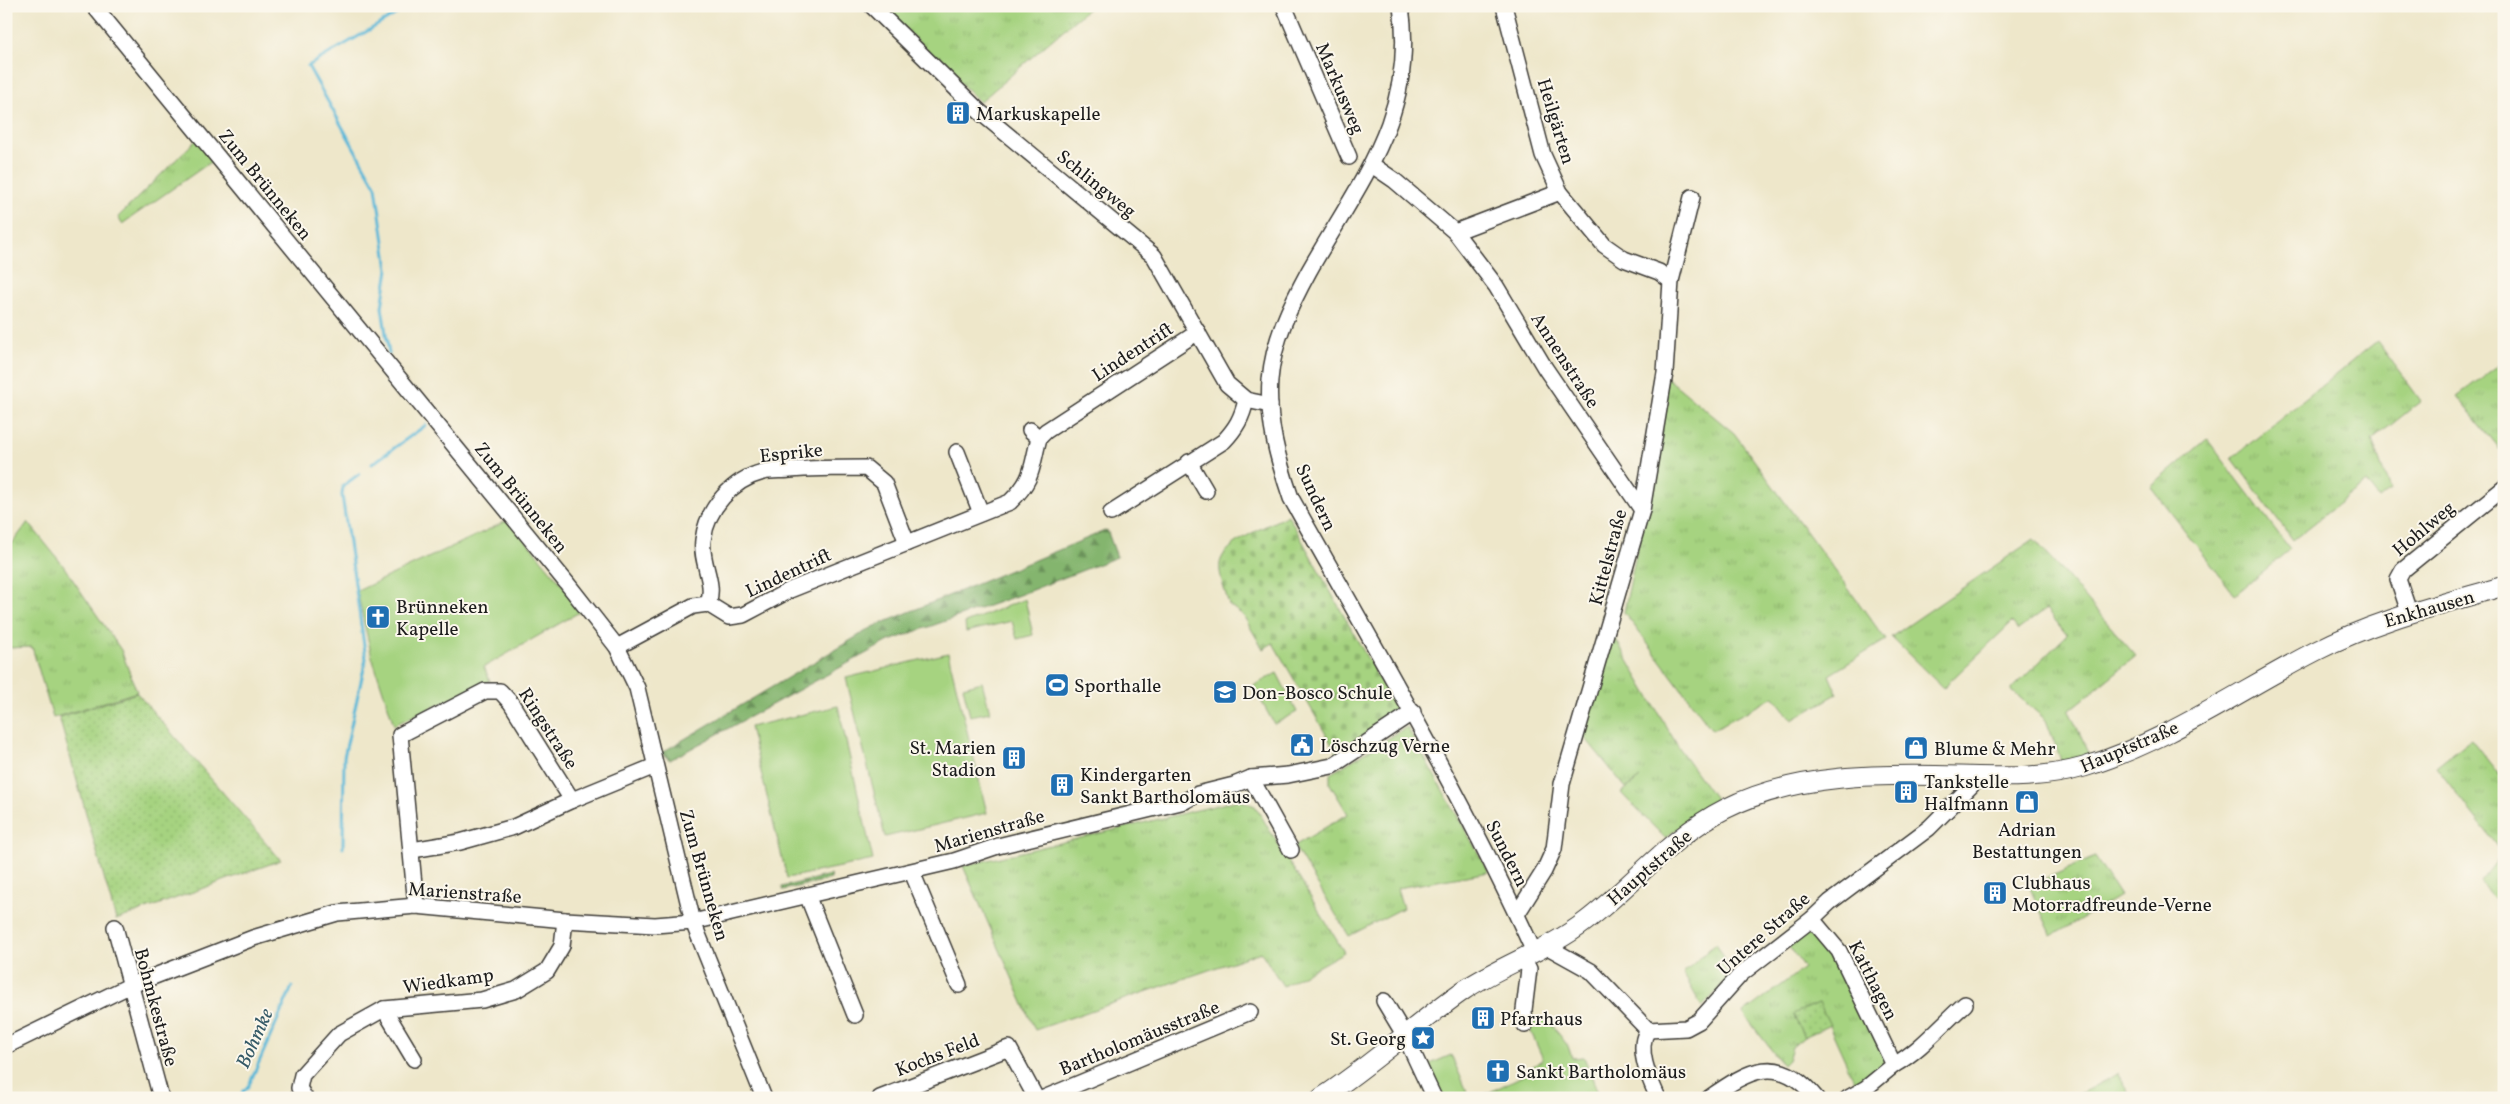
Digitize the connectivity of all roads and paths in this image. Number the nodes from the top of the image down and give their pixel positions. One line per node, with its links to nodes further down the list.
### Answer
1 (94, 6): 27 (street, Zum Brünneken)
2 (872, 6): 12 (street, Schlingweg)
3 (1284, 6): 6 (street, Markusweg)
4 (1401, 6): 7 (street, Sundern)
5 (1504, 6): 8 (street, Heilgärten)
6 (1349, 158)
7 (1372, 165): 10 (street, Annenstraße); 14 (street, Sundern)
8 (1560, 192): 10 (street); 11 (street, Heilgärten)
9 (1692, 197): 11 (street, Kittelstraße)
10 (1455, 232): 19 (street, Annenstraße)
11 (1671, 282): 19 (street, Kittelstraße)
12 (1198, 332): 13 (street, Schlingweg); 20 (street, Lindentrift)
13 (1246, 400): 14 (street, Schlingweg); 16 (street)
14 (1270, 405): 28 (street, Sundern)
15 (957, 452): 20 (street)
16 (1189, 462): 18 (street); 21 (street)
17 (2504, 488): 25 (street, Hohlweg)
18 (1206, 491)
19 (1642, 510): 38 (street, Kittelstraße)
20 (982, 513): 22 (street, Lindentrift)
21 (1111, 513)
22 (907, 543): 24 (street, Lindentrift); 24 (street, Esprike)
23 (2504, 586): 25 (main road, Enkhausen)
24 (708, 604): 27 (street)
25 (2409, 612): 26 (main road, Enkhausen)
26 (2354, 632): 30 (main road, Hauptstraße)
27 (617, 647): 29 (street, Zum Brünneken)
28 (1413, 712): 31 (street, Marienstraße); 38 (street, Sundern)
29 (655, 766): 32 (street); 41 (street, Zum Brünneken)
30 (1972, 777): 39 (street, Untere Straße); 43 (main road, Hauptstraße)
31 (1251, 778): 34 (street); 35 (street, Marienstraße)
32 (572, 800): 33 (street); 33 (street, Ringstraße)
33 (412, 850): 37 (street, Ringstraße)
34 (1291, 850)
35 (912, 872): 36 (street, Marienstraße); 44 (street)
36 (807, 895): 41 (street, Marienstraße); 50 (street)
37 (416, 906): 40 (street, Marienstraße); 45 (street, Marienstraße)
38 (1516, 914): 43 (street, Sundern)
39 (1812, 919): 52 (street, Untere Straße); 56 (street, Katthagen)
40 (565, 920): 41 (street, Marienstraße); 48 (street, Wiedkamp)
41 (693, 922): 59 (street, Zum Brünneken)
42 (115, 927): 45 (street, Bohmkestraße)
43 (1534, 952): 51 (street, Sundern); 52 (street); 53 (main road, Hauptstraße)
44 (959, 985)
45 (129, 986): 54 (street, Marienstraße); 57 (street, Bohmkestraße)
46 (1384, 1000): 53 (street)
47 (1965, 1004): 56 (street)
48 (384, 1009): 55 (street, Wiedkamp); 58 (street, Wiedkamp)
49 (1250, 1012): 62 (street, Bartholomäusstraße)
50 (856, 1015)
51 (1525, 1025)
52 (1648, 1030): 65 (street)
53 (1405, 1036): 63 (main road, Hauptstraße); 64 (street)
54 (6, 1046)
55 (414, 1059)
56 (1894, 1064): 68 (street)
57 (161, 1098)
58 (305, 1098)
59 (764, 1098)
60 (880, 1098): 61 (street, Kochs Feld)
61 (1036, 1098)
62 (1044, 1098)
63 (1321, 1098)
64 (1434, 1098)
65 (1658, 1098)
66 (1709, 1098): 67 (street)
67 (1816, 1098)
68 (1848, 1098)

